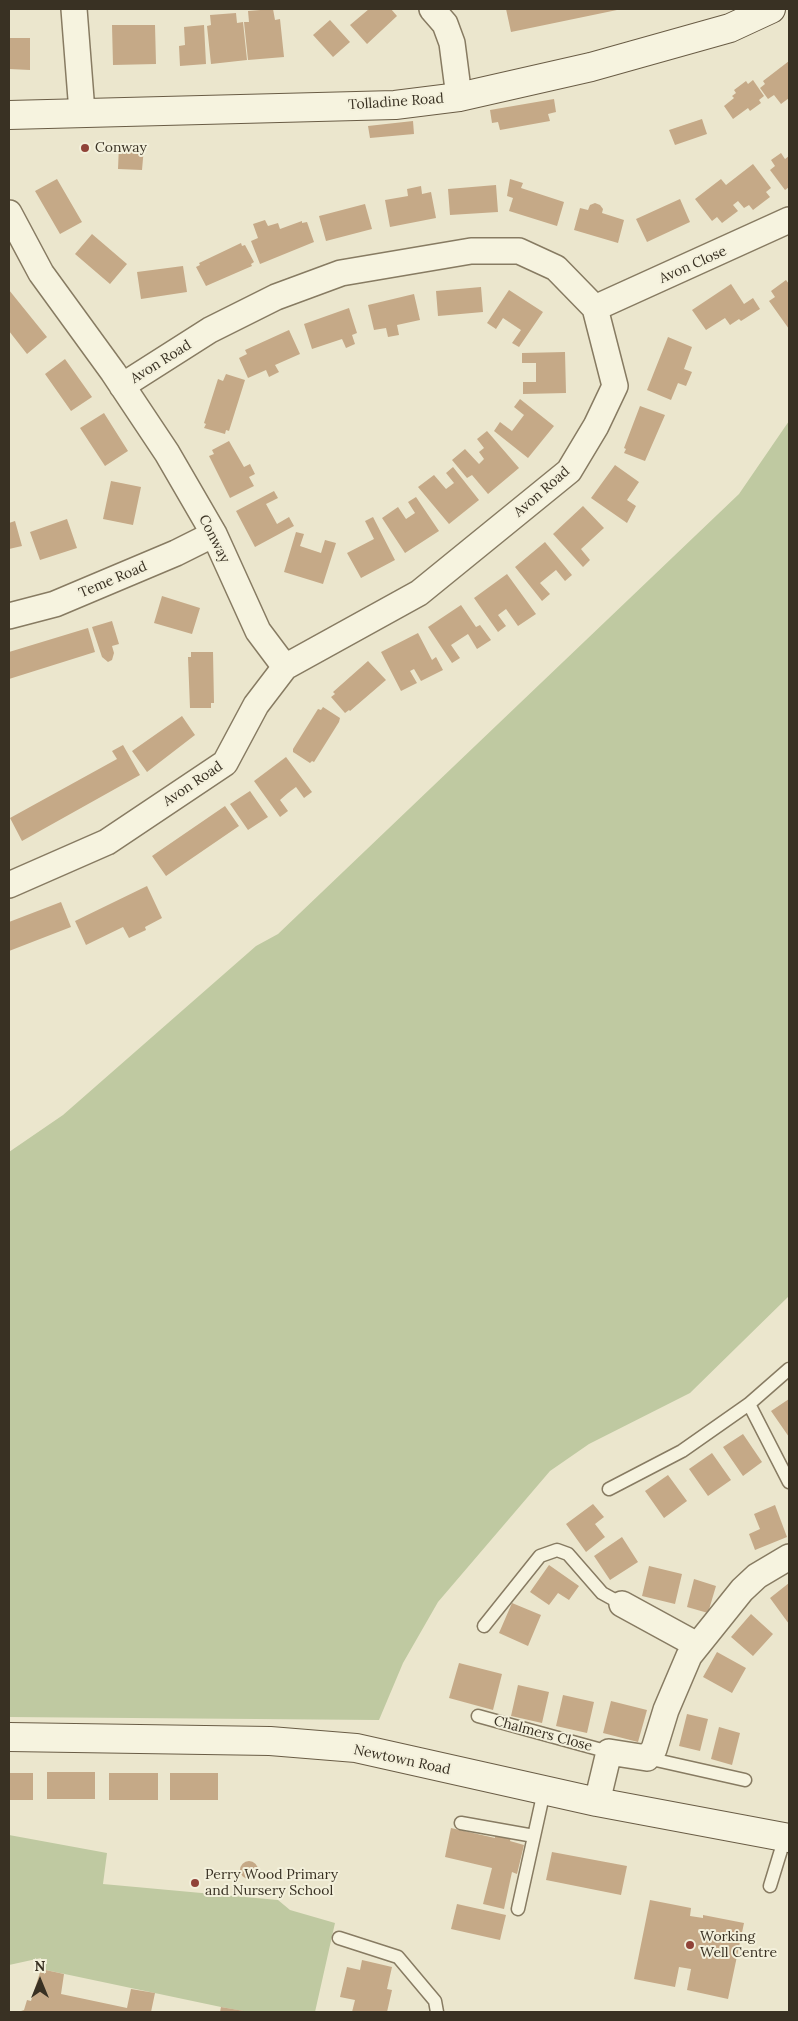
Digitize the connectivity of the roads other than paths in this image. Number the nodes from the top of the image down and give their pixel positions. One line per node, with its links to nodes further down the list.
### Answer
1 (74, 9): 5 (street)
2 (432, 9): 4 (street)
3 (771, 9): 4 (main road, Tolladine Road)
4 (459, 97): 5 (main road, Tolladine Road)
5 (82, 112): 6 (main road, Tolladine Road)
6 (9, 115)
7 (9, 213): 10 (street, Conway)
8 (789, 220): 9 (street, Avon Close)
9 (595, 308): 10 (street, Avon Road); 13 (street, Avon Road)
10 (122, 386): 11 (street, Conway)
11 (214, 534): 12 (street, Teme Road); 13 (street, Conway)
12 (9, 616)
13 (285, 667): 14 (street, Avon Road)
14 (9, 885)
15 (789, 1370): 16 (lane)
16 (749, 1404): 17 (lane); 18 (lane)
17 (789, 1482)
18 (609, 1489)
19 (789, 1557): 22 (street)
20 (622, 1604): 21 (lane); 22 (street)
21 (484, 1626)
22 (697, 1645): 26 (street)
23 (478, 1716): 25 (lane, Chalmers Close)
24 (9, 1737): 28 (main road, Newtown Road)
25 (609, 1752): 26 (street, Chalmers Close); 29 (street, Chalmers Close)
26 (647, 1758): 27 (lane)
27 (745, 1780)
28 (544, 1791): 29 (main road, Newtown Road); 31 (lane)
29 (597, 1802): 32 (main road, Newtown Road)
30 (461, 1823): 31 (lane)
31 (534, 1836): 34 (lane)
32 (787, 1837): 33 (lane)
33 (770, 1886)
34 (518, 1909)
35 (339, 1938): 36 (lane)
36 (436, 2012)

